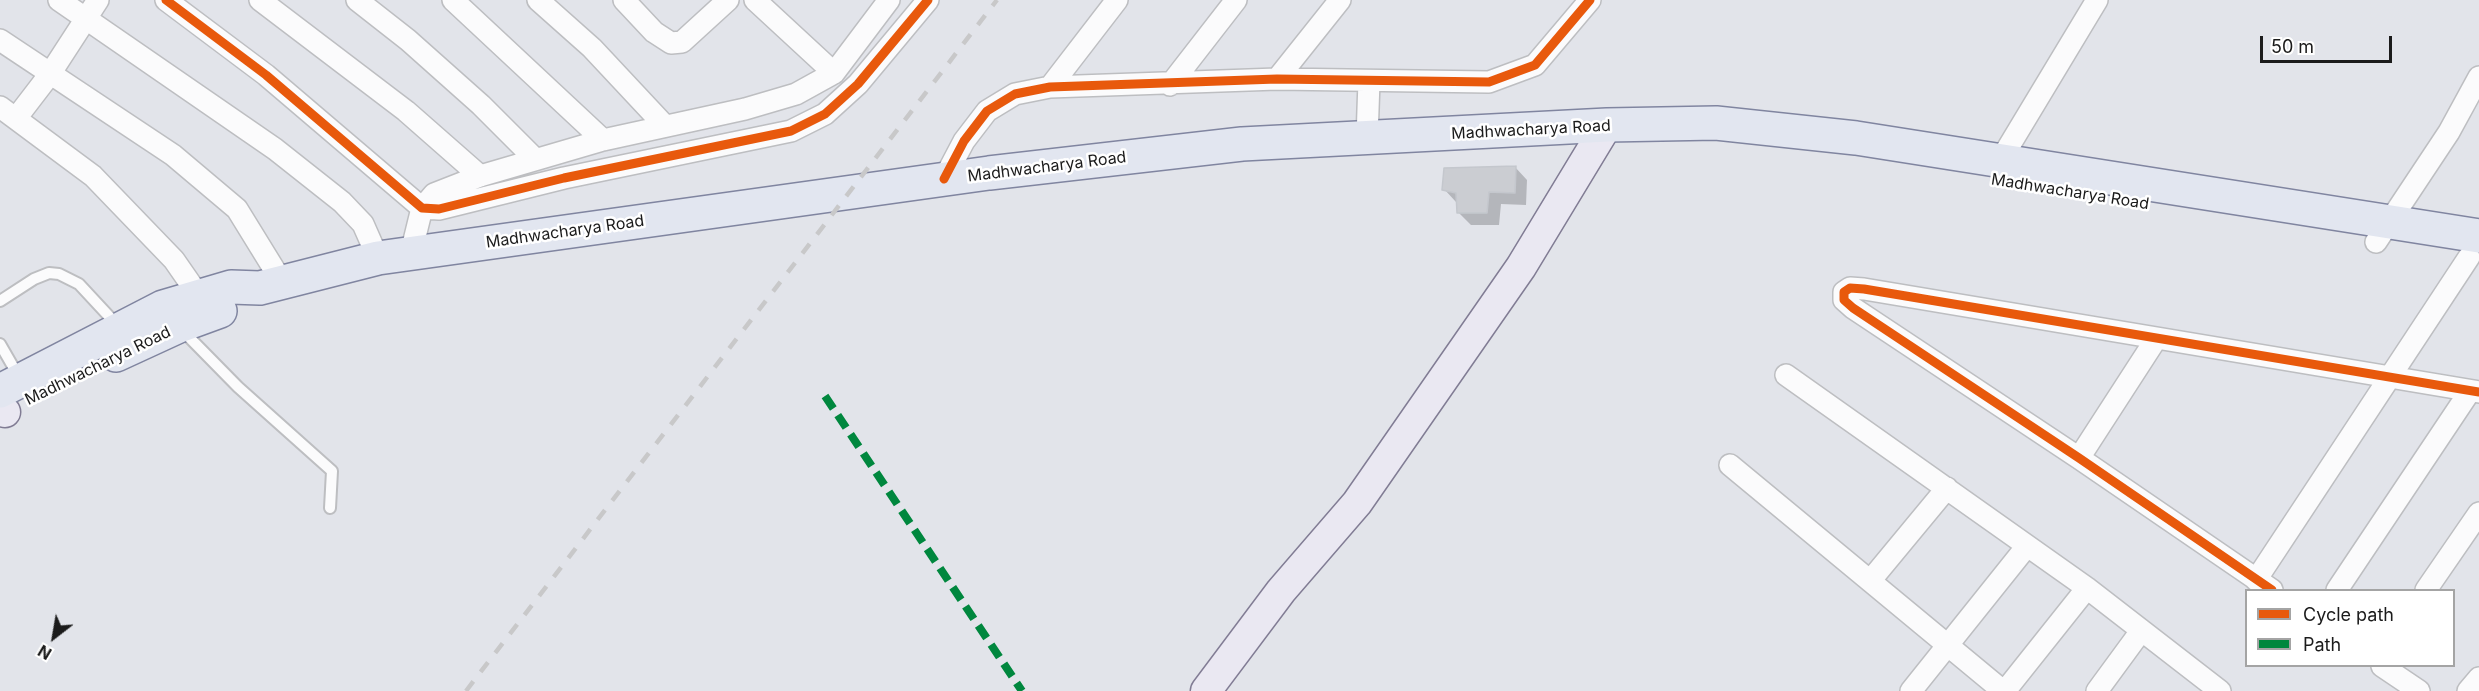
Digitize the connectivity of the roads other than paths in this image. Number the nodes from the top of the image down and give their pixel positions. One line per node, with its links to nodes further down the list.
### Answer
1 (59, 0): 18 (street)
2 (98, 0): 18 (street)
3 (166, 0): 37 (street)
4 (260, 0): 35 (street)
5 (357, 0): 33 (street)
6 (453, 0): 32 (street)
7 (538, 0): 30 (street)
8 (624, 0): 9 (street)
9 (728, 0)
10 (755, 0): 20 (street)
11 (889, 0): 20 (street)
12 (928, 0): 37 (street)
13 (1117, 0): 26 (street)
14 (1236, 0): 25 (street)
15 (1340, 0): 23 (street)
16 (1590, 0): 24 (street)
17 (2097, 0): 34 (street)
18 (85, 18): 21 (street); 41 (street)
19 (0, 40): 21 (street)
20 (834, 73): 30 (street)
21 (50, 74): 27 (street); 42 (street)
22 (2479, 77): 38 (street)
23 (1277, 79): 24 (street); 25 (street)
24 (1369, 81): 31 (street)
25 (1170, 84): 26 (street)
26 (1050, 87): 36 (street)
27 (8, 112): 43 (street)
28 (1607, 125): 29 (main road, Madhwacharya Road); 31 (main road, Madhwacharya Road); 69 (street)
29 (1661, 125): 34 (main road, Madhwacharya Road); 38 (main road, Madhwacharya Road)
30 (665, 126): 32 (street)
31 (1367, 138): 36 (main road, Madhwacharya Road)
32 (603, 140): 33 (street)
33 (534, 159): 35 (street)
34 (2000, 161): 38 (main road, Madhwacharya Road)
35 (480, 176): 37 (street)
36 (944, 179): 40 (main road, Madhwacharya Road)
37 (422, 208): 40 (street)
38 (2383, 232): 39 (main road, Madhwacharya Road)
39 (2476, 250): 50 (street)
40 (411, 253): 41 (main road, Madhwacharya Road)
41 (378, 258): 42 (main road, Madhwacharya Road)
42 (271, 285): 43 (main road, Madhwacharya Road); 45 (main road, Madhwacharya Road)
43 (199, 296): 46 (main road, Madhwacharya Road)
44 (0, 301): 46 (lane)
45 (179, 326): 52 (main road, Madhwacharya Road); 56 (lane)
46 (121, 329): 52 (main road, Madhwacharya Road)
47 (2156, 339): 50 (street); 53 (street); 53 (street)
48 (0, 344): 52 (lane)
49 (1786, 375): 55 (street)
50 (2388, 377): 51 (street); 60 (street)
51 (2474, 391): 62 (street)
52 (5, 401)
53 (2079, 458): 60 (street)
54 (1731, 465): 59 (street)
55 (1947, 488): 58 (street); 59 (street)
56 (330, 508)
57 (2479, 513): 63 (street)
58 (2028, 546): 61 (street); 65 (street)
59 (1870, 582): 65 (street)
60 (2264, 585)
61 (2087, 588): 64 (street); 71 (street)
62 (2338, 589)
63 (2427, 589)
64 (2141, 631): 68 (street); 72 (street)
65 (1949, 645): 70 (street); 71 (street)
66 (2383, 667): 73 (street)
67 (2479, 678): 74 (street)
68 (2210, 688)
69 (1206, 691)
70 (1911, 691)
71 (2004, 691)
72 (2097, 691)
73 (2419, 691)
74 (2468, 691)

